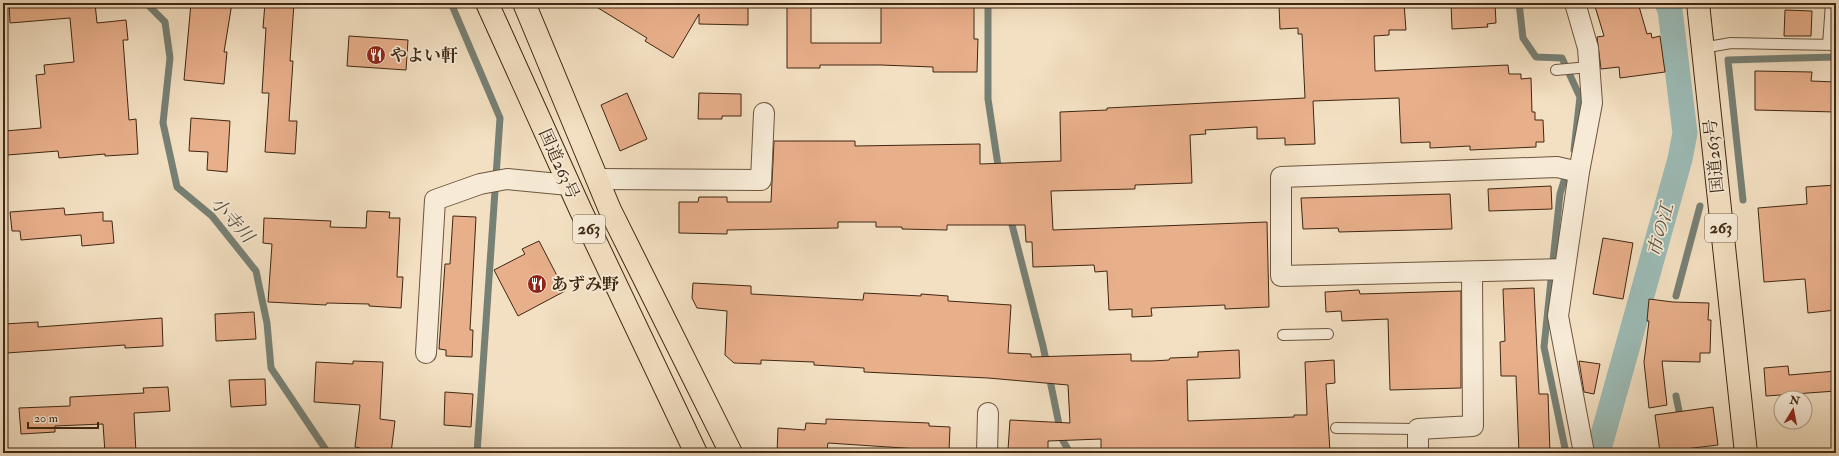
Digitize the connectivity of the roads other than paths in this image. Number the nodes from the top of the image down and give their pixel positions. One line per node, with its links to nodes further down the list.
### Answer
1 (487, 3): 13 (highway, 国道263号 / 263)
2 (524, 3): 12 (highway, 国道263号 / 263)
3 (1575, 3): 8 (street)
4 (1698, 3): 7 (highway, 国道263号 / 263)
5 (1831, 3): 6 (lane)
6 (1832, 45): 7 (lane)
7 (1702, 48): 27 (highway, 国道263号 / 263)
8 (1584, 67): 9 (lane); 11 (street)
9 (1556, 70)
10 (764, 113): 12 (street)
11 (1579, 172): 14 (street); 15 (street)
12 (598, 179): 23 (highway, 国道263号 / 263)
13 (569, 186): 18 (street); 22 (highway, 国道263号 / 263)
14 (1565, 269): 15 (street); 26 (street)
15 (1472, 272): 21 (street)
16 (1328, 334): 17 (lane)
17 (1283, 335)
18 (426, 353)
19 (988, 413): 24 (street)
20 (1336, 428): 21 (lane)
21 (1418, 429): 25 (street)
22 (696, 453)
23 (731, 453)
24 (987, 453)
25 (1418, 453)
26 (1584, 453)
27 (1746, 453)

